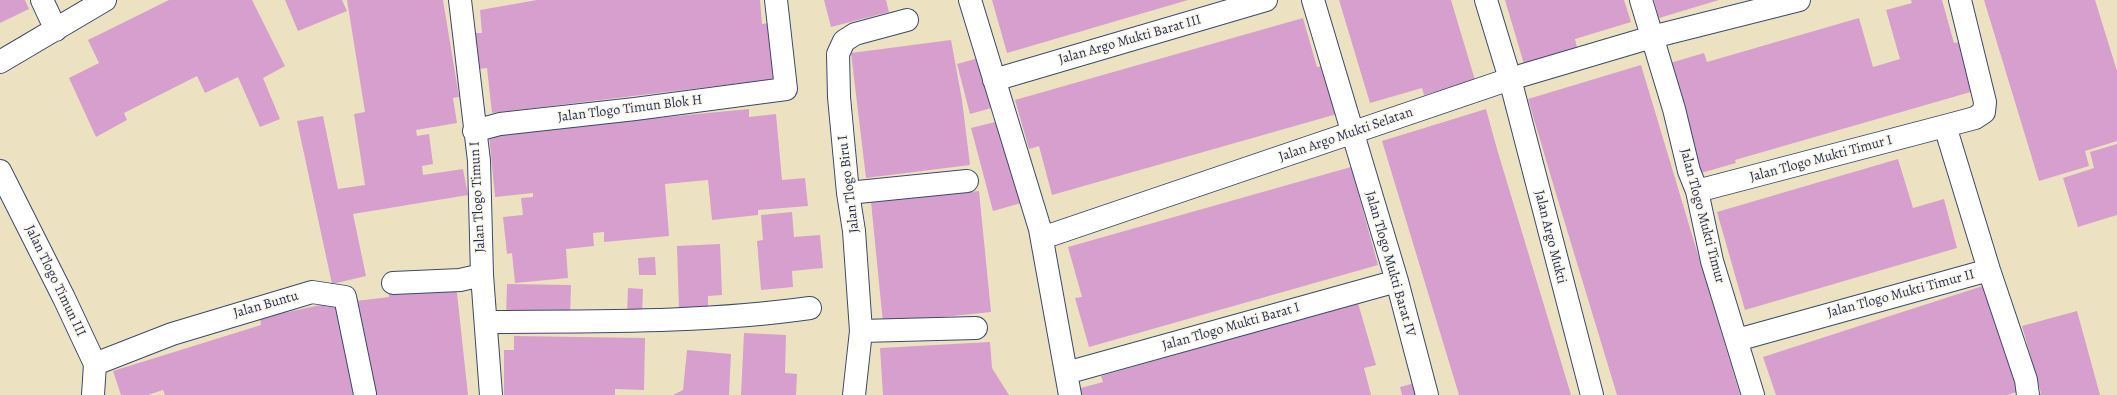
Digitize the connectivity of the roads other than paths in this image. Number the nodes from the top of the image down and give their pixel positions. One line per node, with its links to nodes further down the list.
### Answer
1 (42, 0): 13 (street)
2 (106, 0): 13 (street)
3 (460, 0): 19 (street, Jalan Tlogo Timun I)
4 (776, 0): 19 (street, Jalan Tlogo Timun Blok H)
5 (970, 0): 17 (street)
6 (1266, 0): 17 (street, Jalan Argo Mukti Barat III)
7 (1313, 0): 20 (street, Jalan Tlogo Mukti Barat IV)
8 (1486, 0): 16 (street, Jalan Argo Mukti)
9 (1641, 0): 14 (street, Jalan Tlogo Mukti Timur)
10 (1799, 0): 14 (street, Jalan Argo Mukti Selatan)
11 (1960, 0): 18 (street, Jalan Tlogo Mukti Timur I)
12 (907, 20): 24 (street, Jalan Tlogo Biru I)
13 (56, 30): 15 (street)
14 (1652, 37): 16 (street, Jalan Argo Mukti Selatan); 23 (street, Jalan Tlogo Mukti Timur)
15 (0, 62)
16 (1510, 79): 20 (street, Jalan Argo Mukti Selatan); 43 (street, Jalan Argo Mukti)
17 (994, 80): 25 (street)
18 (1945, 126): 23 (street, Jalan Tlogo Mukti Timur I); 26 (street, Jalan Tlogo Mukti Timur II)
19 (474, 131): 27 (street, Jalan Tlogo Timun I)
20 (1351, 134): 25 (street, Jalan Argo Mukti Selatan); 28 (street, Jalan Tlogo Mukti Barat IV)
21 (0, 171): 35 (street, Jalan Tlogo Timun III)
22 (967, 181): 24 (street)
23 (1697, 191): 34 (street, Jalan Tlogo Mukti Timur)
24 (848, 193): 33 (street, Jalan Tlogo Biru I)
25 (1042, 238): 36 (street)
26 (1989, 270): 34 (street, Jalan Tlogo Mukti Timur II); 45 (street)
27 (482, 275): 29 (street); 31 (street, Jalan Tlogo Timun I)
28 (1397, 281): 36 (street, Jalan Tlogo Mukti Barat I); 42 (street, Jalan Tlogo Mukti Barat IV)
29 (393, 283)
30 (810, 308): 31 (street)
31 (486, 322): 39 (street, Jalan Tlogo Timun I)
32 (976, 328): 33 (street)
33 (861, 330): 40 (street, Jalan Tlogo Biru I)
34 (1737, 340): 44 (street, Jalan Tlogo Mukti Timur)
35 (95, 364): 37 (street, Jalan Buntu); 38 (street, Jalan Tlogo Timun III)
36 (1066, 373): 41 (street)
37 (365, 394)
38 (93, 395)
39 (491, 395)
40 (854, 395)
41 (1070, 395)
42 (1427, 395)
43 (1592, 395)
44 (1753, 395)
45 (2028, 395)

